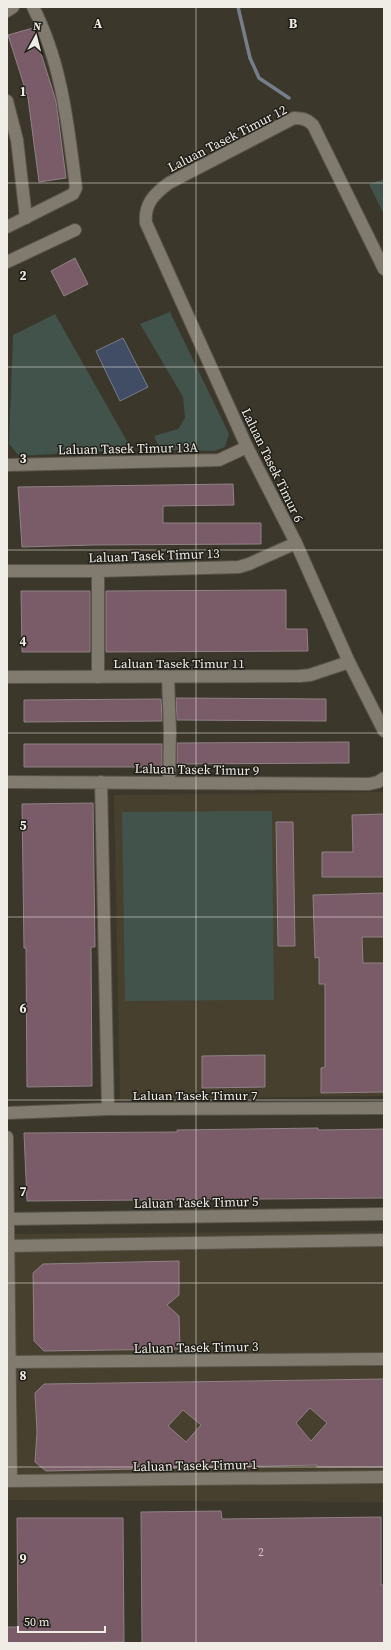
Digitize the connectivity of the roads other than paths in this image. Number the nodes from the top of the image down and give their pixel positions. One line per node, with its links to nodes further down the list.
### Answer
1 (12, 7): 3 (street)
2 (33, 7): 6 (street)
3 (7, 11)
4 (7, 101): 6 (street)
5 (146, 208): 10 (street, Laluan Tasek Timur 12); 11 (street, Laluan Tasek Timur 6)
6 (26, 218): 7 (street)
7 (7, 227)
8 (75, 230): 9 (street)
9 (7, 262)
10 (384, 269)
11 (247, 446): 12 (street, Laluan Tasek Timur 13A); 13 (street, Laluan Tasek Timur 6)
12 (7, 465)
13 (296, 543): 15 (street, Laluan Tasek Timur 13); 16 (street, Laluan Tasek Timur 6)
14 (7, 571): 15 (street, Laluan Tasek Timur 13)
15 (98, 571): 19 (street)
16 (349, 662): 17 (street, Laluan Tasek Timur 11); 20 (street, Laluan Tasek Timur 6)
17 (168, 676): 19 (street, Laluan Tasek Timur 11); 24 (street)
18 (7, 677): 19 (street, Laluan Tasek Timur 11)
19 (98, 677)
20 (383, 727)
21 (384, 778): 24 (street, Laluan Tasek Timur 9)
22 (7, 782): 23 (street, Laluan Tasek Timur 9)
23 (100, 782): 24 (street, Laluan Tasek Timur 9); 26 (street)
24 (169, 783)
25 (384, 1108): 26 (street, Laluan Tasek Timur 7)
26 (108, 1109): 27 (street, Laluan Tasek Timur 7)
27 (7, 1113)
28 (7, 1137): 30 (street)
29 (384, 1214): 30 (street, Laluan Tasek Timur 5)
30 (8, 1219): 32 (street)
31 (384, 1240): 32 (street)
32 (7, 1246): 34 (street)
33 (384, 1359): 34 (street, Laluan Tasek Timur 3)
34 (9, 1362): 36 (street)
35 (384, 1478): 36 (street, Laluan Tasek Timur 1)
36 (9, 1481)

